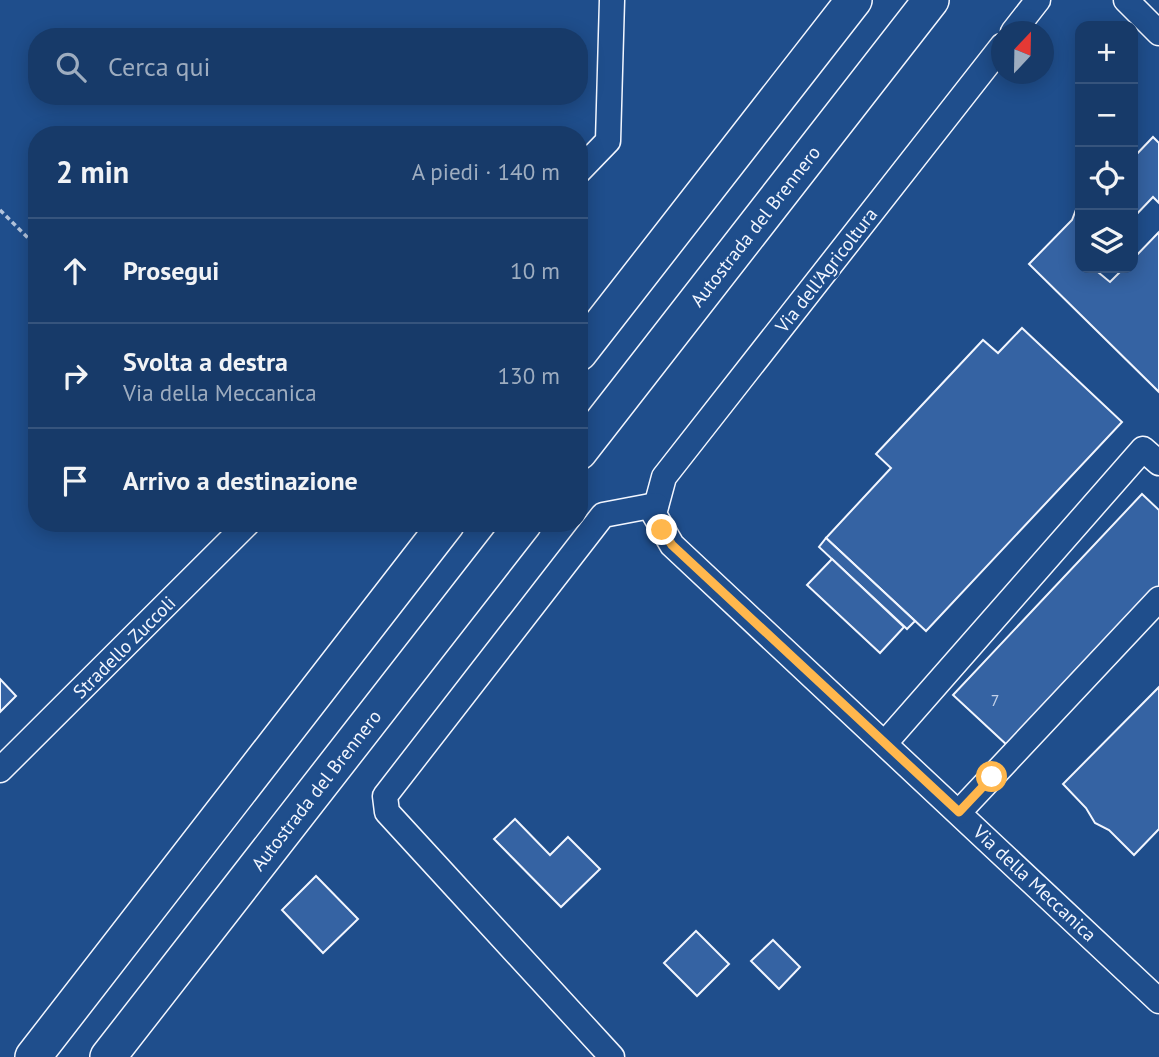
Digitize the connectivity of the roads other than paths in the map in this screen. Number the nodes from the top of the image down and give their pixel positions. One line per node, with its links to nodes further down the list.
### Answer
1 (612, 0): 9 (street)
2 (854, 0): 10 (highway)
3 (931, 0): 11 (highway, Autostrada del Brennero)
4 (1038, 0): 6 (street)
5 (1126, 0): 7 (street)
6 (1022, 21)
7 (1159, 33)
8 (991, 60): 13 (street, Via dell'Agricoltura)
9 (588, 162)
10 (588, 342)
11 (588, 440)
12 (1159, 463): 18 (street)
13 (656, 501): 18 (street, Via della Meccanica); 24 (street)
14 (239, 532): 19 (street, Stradello Zuccoli)
15 (440, 532): 22 (highway)
16 (517, 532): 23 (highway, Autostrada del Brennero)
17 (1159, 599): 20 (street)
18 (885, 743): 20 (street, Via della Meccanica)
19 (0, 770)
20 (959, 812): 21 (street, Via della Meccanica)
21 (1159, 1001)
22 (33, 1057)
23 (108, 1057)
24 (612, 1057)

